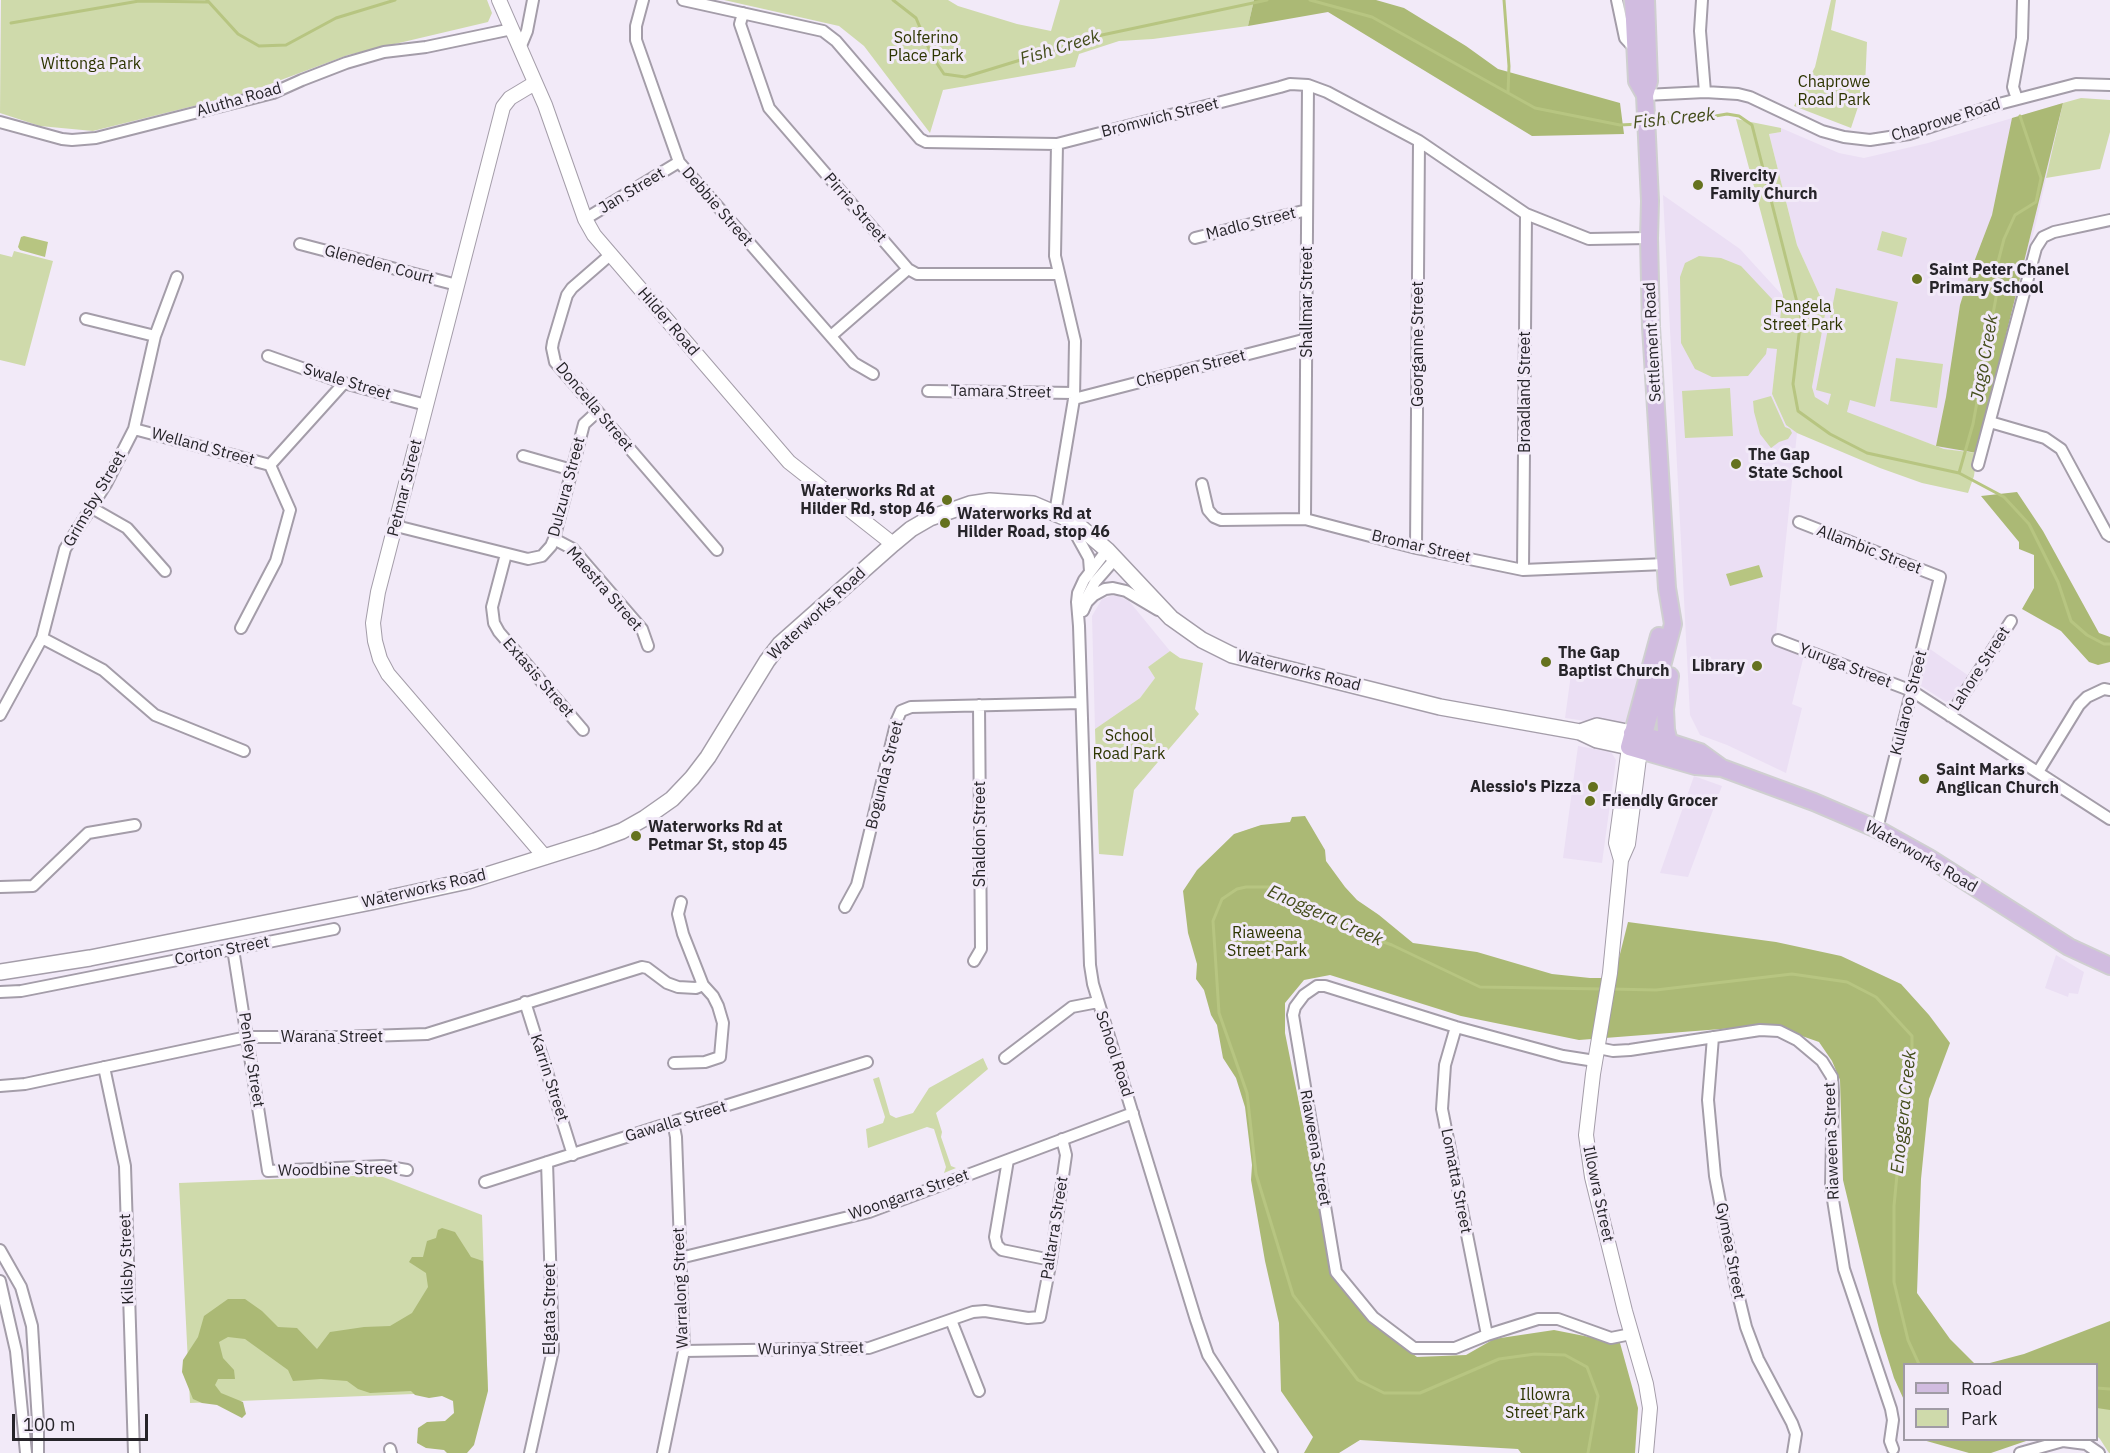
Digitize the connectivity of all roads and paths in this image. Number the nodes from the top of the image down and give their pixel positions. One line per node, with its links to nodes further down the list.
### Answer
1 (499, 0): 12 (street, Hilder Road)
2 (533, 0): 13 (street)
3 (643, 0): 24 (street, Debbie Street)
4 (683, 0): 11 (street, Bromwich Street)
5 (1617, 0): 14 (street)
6 (1633, 0): 14 (main road, Settlement Road)
7 (1640, 0): 14 (main road)
8 (1646, 0): 19 (main road, Settlement Road)
9 (1702, 0): 18 (street)
10 (2023, 0): 20 (street)
11 (743, 13): 23 (street, Bromwich Street); 33 (street, Pirrie Street)
12 (512, 29): 13 (street, Hilder Road); 21 (street, Alutha Road)
13 (520, 48): 15 (street, Hilder Road)
14 (1636, 50): 19 (main road, Settlement Road)
15 (535, 83): 27 (street, Hilder Road); 36 (street, Petmar Street)
16 (1308, 85): 22 (street, Bromwich Street); 23 (street, Bromwich Street); 25 (street, Shallmar Street)
17 (2110, 85): 20 (street, Chaprowe Road)
18 (1705, 92): 19 (street, Chaprowe Road); 20 (street, Chaprowe Road)
19 (1645, 95): 30 (main road, Settlement Road)
20 (2017, 99)
21 (0, 122)
22 (1419, 141): 26 (street, Bromwich Street); 63 (street, Georganne Street)
23 (1057, 144): 34 (street)
24 (679, 162): 27 (street, Jan Street); 39 (street, Debbie Street)
25 (1307, 210): 29 (street, Madlo Street); 40 (street, Shallmar Street)
26 (1526, 214): 30 (street, Bromwich Street); 68 (street, Broadland Street)
27 (585, 219): 32 (street, Hilder Road)
28 (2110, 219): 48 (street)
29 (1195, 238)
30 (1648, 238): 67 (main road, Settlement Road)
31 (300, 244): 36 (street, Gleneden Court)
32 (610, 255): 47 (street, Doncella Street); 62 (street, Hilder Road)
33 (908, 269): 34 (street); 39 (street)
34 (1058, 274): 45 (street)
35 (177, 278): 38 (street, Grimsby Street)
36 (457, 285): 46 (street, Petmar Street)
37 (86, 319): 38 (street)
38 (155, 336): 49 (street, Grimsby Street)
39 (831, 336): 42 (street, Debbie Street)
40 (1307, 339): 45 (street, Cheppen Street); 57 (street, Shallmar Street)
41 (268, 356): 43 (street, Swale Street)
42 (873, 374)
43 (344, 383): 46 (street, Swale Street); 51 (street, Welland Street)
44 (928, 391): 45 (street, Tamara Street)
45 (1074, 396): 56 (street)
46 (426, 405): 59 (street, Petmar Street)
47 (597, 412): 53 (street, Dulzura Street); 64 (street, Doncella Street)
48 (1990, 422): 52 (street); 60 (street)
49 (134, 429): 51 (street, Welland Street); 55 (street, Grimsby Street)
50 (523, 456): 53 (street)
51 (270, 465): 78 (street)
52 (1978, 465)
53 (572, 470): 61 (street, Dulzura Street)
54 (1202, 484): 57 (street, Bromar Street)
55 (92, 508): 69 (street); 79 (street, Grimsby Street)
56 (1061, 516): 62 (main road, Waterworks Road); 66 (main road, Waterworks Road); 70 (street)
57 (1305, 519): 63 (street, Bromar Street)
58 (1799, 522): 71 (street, Allambic Street)
59 (396, 526): 65 (street, Dulzura Street); 97 (street, Petmar Street)
60 (2110, 536)
61 (554, 539): 65 (street, Dulzura Street); 81 (street, Maestra Street)
62 (892, 544): 97 (main road, Waterworks Road)
63 (1416, 548): 68 (street, Bromar Street)
64 (717, 550)
65 (506, 554): 88 (street, Extasis Street)
66 (1111, 555): 70 (street, School Road); 73 (street, School Road); 74 (main road, Waterworks Road)
67 (1665, 564): 68 (street, Bromar Street); 72 (main road, Settlement Road)
68 (1524, 570)
69 (165, 571)
70 (1090, 571): 77 (street, School Road)
71 (1940, 577): 83 (street, Kullaroo Street)
72 (1667, 588): 76 (main road, Settlement Road); 89 (main road, Settlement Road)
73 (1083, 611): 74 (street); 77 (street, School Road)
74 (1171, 618): 89 (main road, Waterworks Road)
75 (2011, 621): 87 (street, Lahore Street)
76 (1673, 624): 89 (main road, Settlement Road); 90 (main road)
77 (1079, 626): 84 (street, School Road)
78 (241, 628)
79 (42, 638): 86 (street, Grimsby Street); 91 (street)
80 (1778, 640): 83 (street, Yuruga Street)
81 (648, 646)
82 (2110, 690): 93 (street)
83 (1912, 691): 87 (street, Yuruga Street); 96 (street, Kullaroo Street)
84 (1082, 703): 85 (street, Bogunda Street); 113 (street, School Road)
85 (980, 705): 100 (street, Bogunda Street); 105 (street, Shaldon Street)
86 (0, 715)
87 (1950, 716): 93 (street, Yuruga Street)
88 (584, 730)
89 (1636, 742): 90 (main road, Waterworks Road); 92 (main road, Waterworks Road); 117 (street, Illowra Street)
90 (1669, 742): 92 (main road, Waterworks Road)
91 (244, 751)
92 (1722, 768): 96 (main road, Waterworks Road)
93 (2038, 772): 94 (street, Yuruga Street)
94 (2110, 819)
95 (135, 825): 98 (street)
96 (1876, 829): 106 (main road, Waterworks Road)
97 (544, 857): 103 (main road, Waterworks Road)
98 (0, 887)
99 (681, 902): 110 (street)
100 (845, 907)
101 (334, 929): 102 (street, Corton Street)
102 (233, 949): 108 (street, Corton Street); 115 (street, Penley Street)
103 (105, 954): 104 (main road, Waterworks Road); 108 (street)
104 (90, 958): 107 (main road, Waterworks Road); 109 (street)
105 (974, 961)
106 (2110, 966)
107 (0, 972)
108 (110, 973): 109 (street, Corton Street)
109 (95, 976): 111 (street, Corton Street)
110 (703, 985): 112 (street, Warana Street); 120 (street)
111 (0, 993)
112 (525, 1002): 115 (street, Warana Street); 126 (street, Karrin Street)
113 (1098, 1002): 118 (street); 123 (street, School Road)
114 (1456, 1027): 117 (street, Riaweena Street); 139 (street, Lomatta Street); 139 (street, Riaweena Street)
115 (247, 1037): 121 (street, Warana Street); 130 (street, Penley Street)
116 (1713, 1037): 117 (street, Riaweena Street); 142 (street, Riaweena Street); 150 (street, Gymea Street)
117 (1597, 1055): 138 (street, Illowra Street)
118 (1005, 1058)
119 (867, 1062): 124 (street, Gawalla Street)
120 (674, 1063)
121 (104, 1067): 122 (street, Warana Street); 145 (street, Kilsby Street)
122 (0, 1086)
123 (1133, 1113): 125 (street, Woongarra Street); 148 (street, School Road)
124 (673, 1122): 126 (street, Gawalla Street); 133 (street, Warralong Street)
125 (1062, 1139): 127 (street, Woongarra Street); 134 (street, Paltarra Street)
126 (573, 1155): 128 (street, Gawalla Street)
127 (1008, 1160): 133 (street, Woongarra Street); 134 (street)
128 (547, 1162): 131 (street, Gawalla Street); 146 (street, Elgata Street)
129 (407, 1170): 130 (street, Woodbine Street)
130 (268, 1171)
131 (485, 1182)
132 (0, 1250): 144 (street)
133 (680, 1258): 140 (street, Warralong Street)
134 (1051, 1260): 136 (street, Paltarra Street)
135 (0, 1281): 143 (street)
136 (1040, 1317): 137 (street, Wurinya Street)
137 (951, 1320): 140 (street, Wurinya Street); 141 (street)
138 (1631, 1334): 139 (street, Riaweena Street); 149 (street, Illowra Street)
139 (1487, 1335)
140 (684, 1351): 147 (street, Warralong Street)
141 (979, 1391)
142 (1893, 1452)
143 (26, 1453)
144 (38, 1453)
145 (134, 1453)
146 (532, 1453)
147 (663, 1453)
148 (1272, 1453)
149 (1646, 1453)
150 (1793, 1453)
151 (2020, 1453): 152 (street)
152 (2099, 1453)

